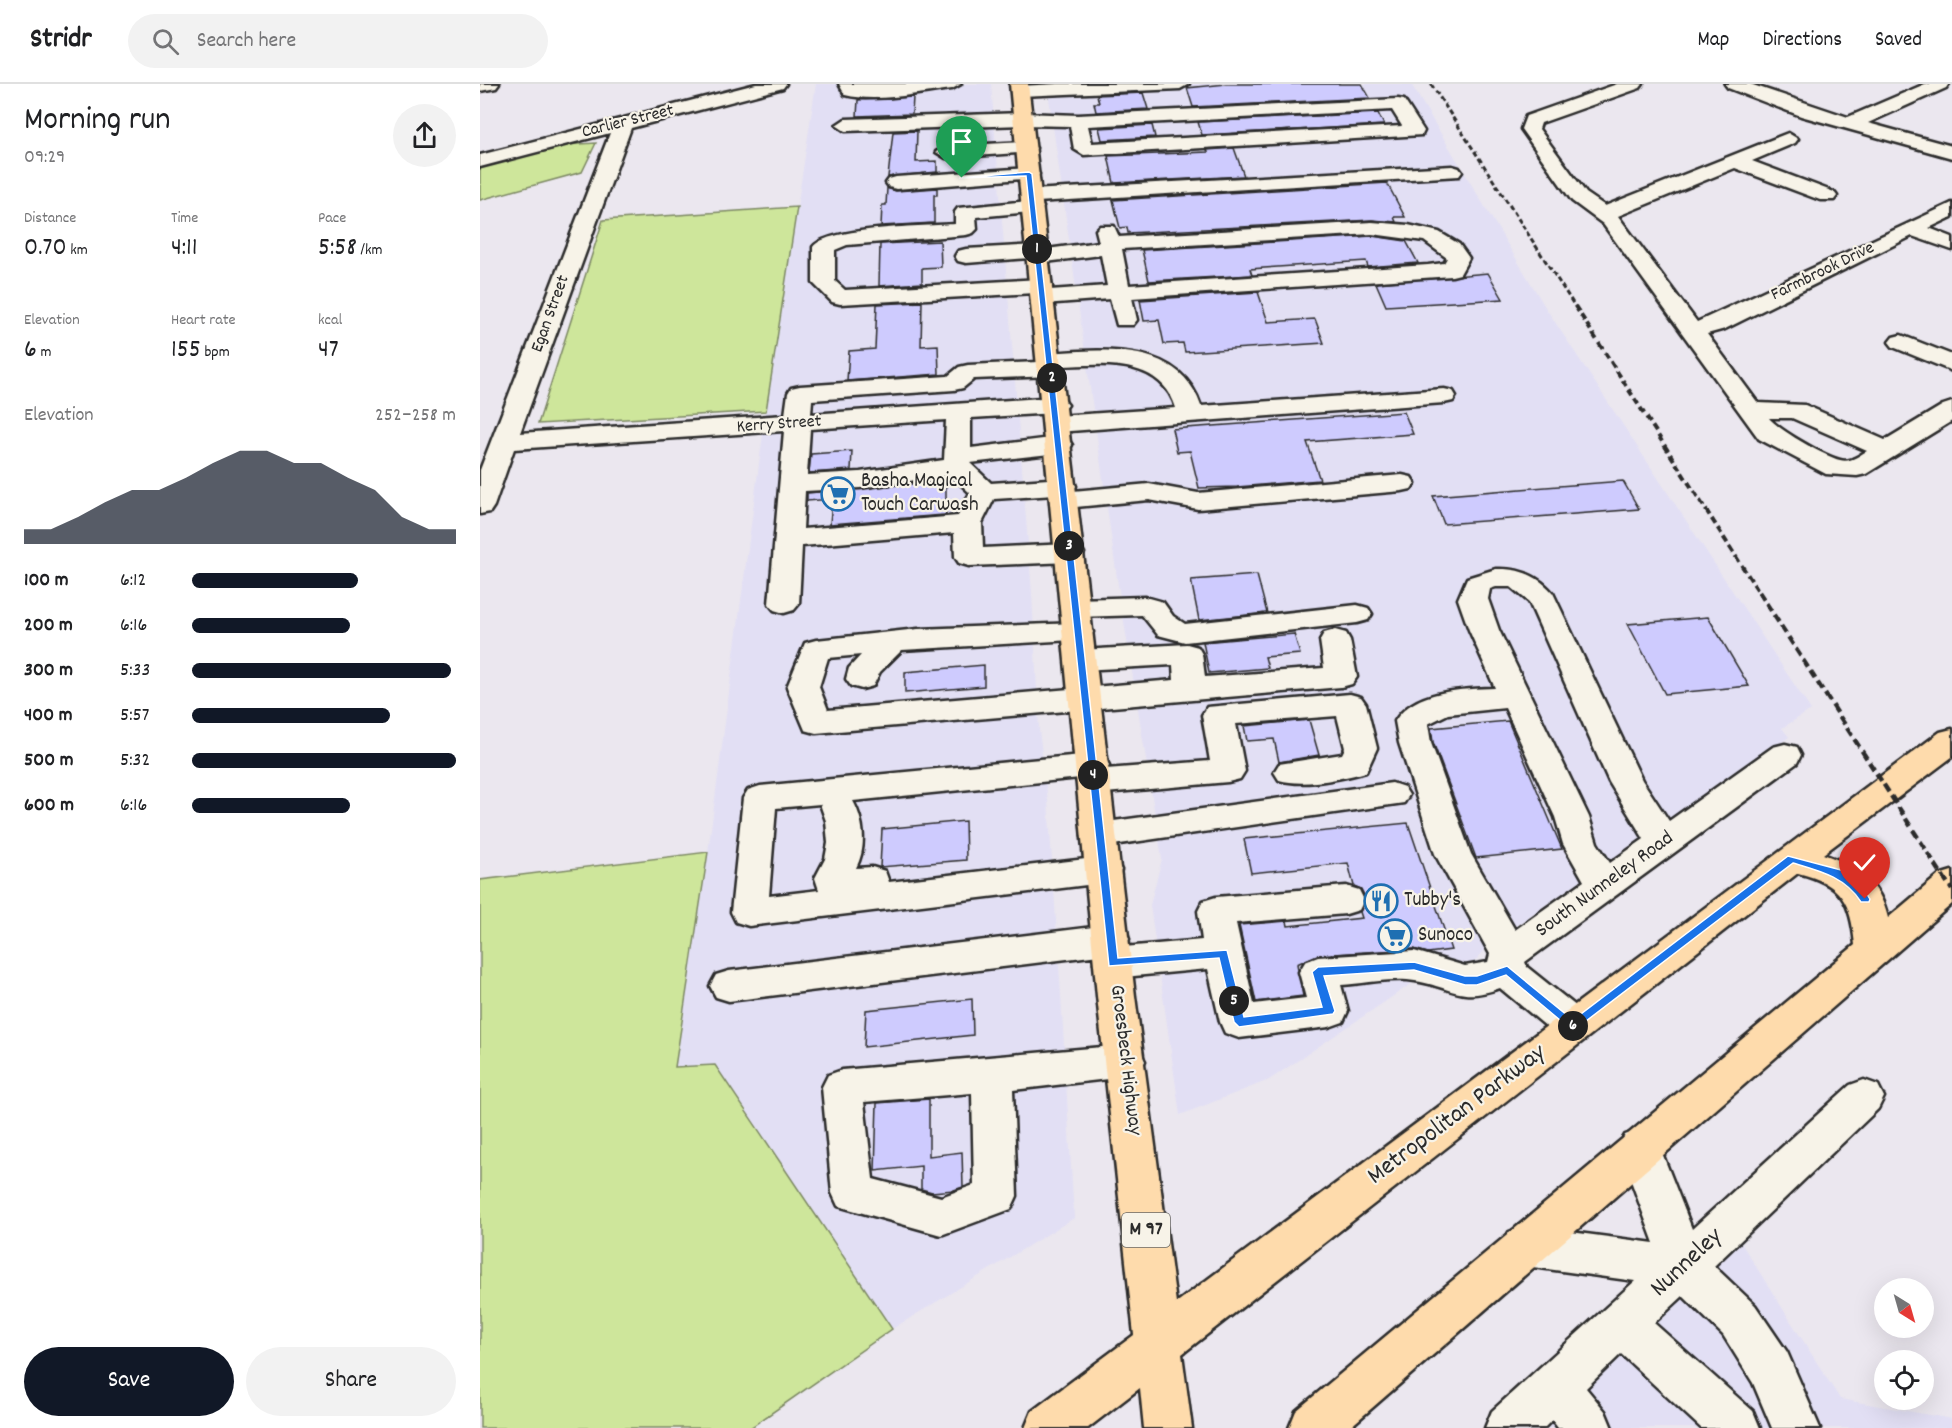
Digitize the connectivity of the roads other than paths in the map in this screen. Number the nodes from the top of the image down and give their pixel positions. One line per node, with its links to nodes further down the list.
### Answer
1 (490, 84): 9 (street)
2 (777, 84): 14 (street, Carlier Street)
3 (848, 84): 4 (street)
4 (952, 84)
5 (1180, 84): 10 (street)
6 (1634, 84): 28 (street)
7 (1734, 84): 15 (street)
8 (1940, 84): 15 (street)
9 (480, 86)
10 (1021, 99): 11 (street); 13 (street); 16 (street); 24 (main road, Groesbeck Highway / M 97)
11 (919, 106)
12 (1180, 116): 13 (street); 18 (street); 18 (street)
13 (1078, 121): 18 (street)
14 (623, 123): 21 (street, Carlier Street); 49 (street, Egan Street)
15 (1849, 124): 20 (street)
16 (845, 125)
17 (1788, 139): 22 (street)
18 (1188, 144)
19 (946, 152): 24 (street)
20 (1952, 152)
21 (480, 161)
22 (1735, 161): 26 (street); 28 (street)
23 (1452, 172): 24 (street)
24 (1030, 181): 25 (street); 29 (street); 33 (main road, Groesbeck Highway / M 97)
25 (896, 183)
26 (1827, 196)
27 (1952, 209): 30 (street, Farmbrook Drive)
28 (1604, 214): 39 (street)
29 (966, 229): 34 (street); 35 (street)
30 (1912, 229): 32 (street); 39 (street, Farmbrook Drive)
31 (1109, 238): 33 (street); 37 (street); 37 (street)
32 (1952, 244)
33 (1038, 254): 34 (street); 36 (main road, Groesbeck Highway / M 97)
34 (966, 256): 35 (street)
35 (965, 290): 36 (street)
36 (1042, 292): 37 (street); 43 (main road, Groesbeck Highway / M 97)
37 (1119, 292): 38 (street)
38 (1125, 320)
39 (1693, 331): 45 (street)
40 (1901, 342): 41 (street)
41 (1952, 364)
42 (1444, 396): 47 (street)
43 (1054, 397): 46 (street, Kerry Street); 47 (street); 47 (street); 48 (street); 51 (street); 55 (main road, Groesbeck Highway / M 97)
44 (1952, 410): 50 (street)
45 (1750, 411): 50 (street); 50 (street)
46 (959, 412): 48 (street, Kerry Street); 51 (street)
47 (1191, 415)
48 (796, 424): 49 (street, Kerry Street); 53 (street)
49 (504, 442): 56 (street, Egan Street)
50 (1886, 450)
51 (957, 462): 53 (street); 54 (street)
52 (1402, 483): 55 (street)
53 (792, 484): 58 (street)
54 (984, 492): 55 (street); 57 (street)
55 (1064, 493): 59 (main road, Groesbeck Highway / M 97)
56 (480, 506)
57 (969, 524): 58 (street); 59 (street)
58 (788, 539): 60 (street)
59 (1070, 553): 62 (main road, Groesbeck Highway / M 97)
60 (784, 604)
61 (1358, 614): 62 (street)
62 (1078, 633): 64 (street); 66 (street); 67 (main road, Groesbeck Highway / M 97)
63 (1335, 640): 66 (street)
64 (893, 642): 65 (street); 67 (street)
65 (862, 679)
66 (1191, 689): 67 (street)
67 (1085, 696): 73 (main road, Groesbeck Highway / M 97)
68 (1515, 697): 78 (street); 83 (street); 88 (street)
69 (1952, 740): 79 (main road, Metropolitan Parkway)
70 (1785, 755): 78 (street, South Nunneley Road)
71 (1335, 766): 72 (street); 73 (street); 76 (street)
72 (1291, 771)
73 (1093, 773): 74 (street); 77 (main road, Groesbeck Highway / M 97)
74 (836, 795): 82 (street); 82 (street)
75 (1392, 795): 76 (street)
76 (1345, 801): 77 (street)
77 (1099, 835): 80 (main road, Groesbeck Highway / M 97)
78 (1664, 842): 83 (street, South Nunneley Road)
79 (1792, 859): 85 (main road); 90 (main road, Metropolitan Parkway)
80 (1103, 870): 82 (street); 86 (main road, Groesbeck Highway / M 97)
81 (1952, 884): 85 (main road)
82 (980, 885)
83 (1605, 885): 88 (street, South Nunneley Road)
84 (1346, 900): 87 (street)
85 (1874, 950): 94 (main road)
86 (1112, 951): 87 (street); 89 (street); 91 (main road, Groesbeck Highway / M 97)
87 (1223, 953): 88 (street, South Nunneley Road)
88 (1508, 962): 90 (street)
89 (729, 986)
90 (1573, 1026): 98 (main road, Metropolitan Parkway)
91 (1125, 1061): 92 (street); 98 (main road, Groesbeck Highway / M 97)
92 (992, 1076): 92 (street)
93 (1864, 1097): 96 (street, Nunneley)
94 (1640, 1148): 95 (main road); 96 (street)
95 (1525, 1246): 96 (street); 102 (main road)
96 (1684, 1267): 97 (street, Nunneley); 106 (street)
97 (1622, 1324): 99 (street, Nunneley); 105 (street)
98 (1159, 1344): 100 (main road, Metropolitan Parkway); 101 (main road, Groesbeck Highway / M 97)
99 (1555, 1386): 103 (street, Nunneley); 104 (street)
100 (1049, 1428)
101 (1168, 1428)
102 (1313, 1428)
103 (1509, 1428)
104 (1588, 1428)
105 (1736, 1428)
106 (1796, 1428)

